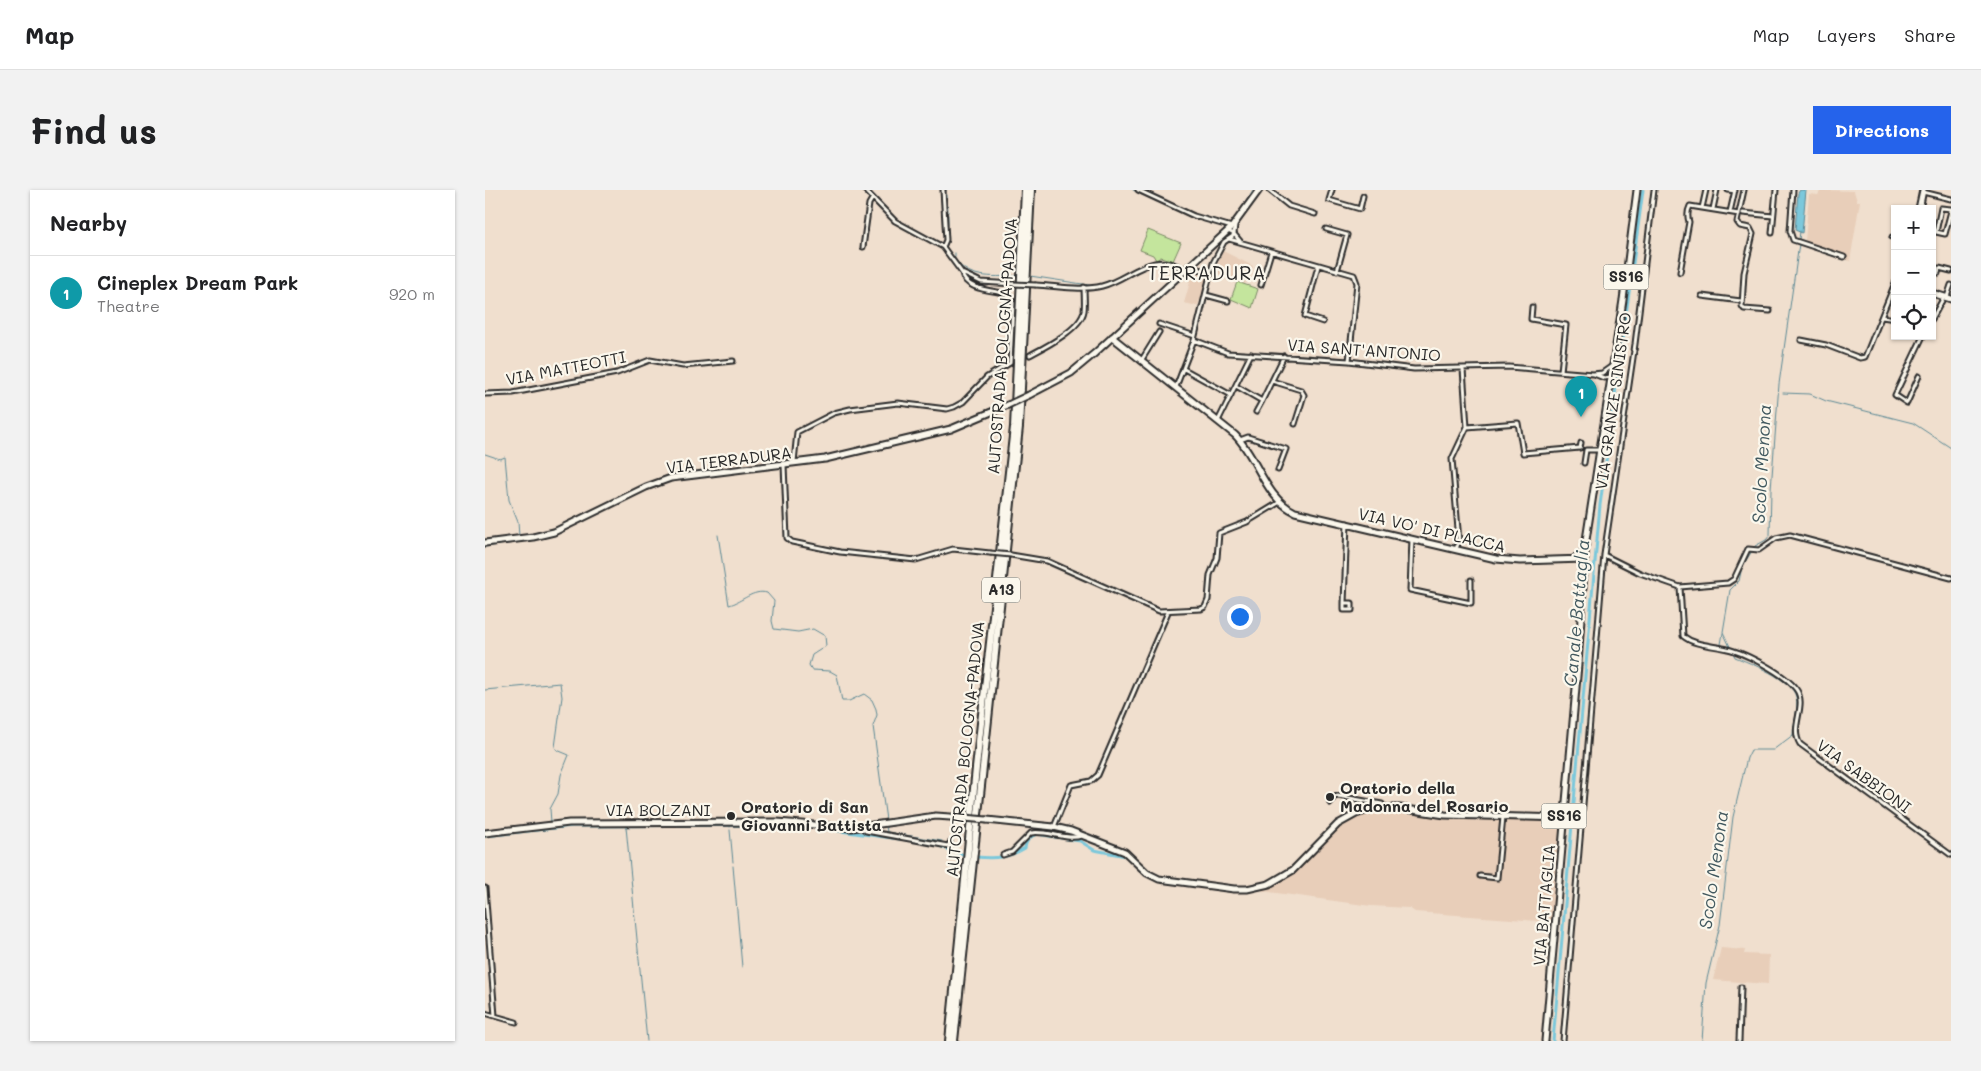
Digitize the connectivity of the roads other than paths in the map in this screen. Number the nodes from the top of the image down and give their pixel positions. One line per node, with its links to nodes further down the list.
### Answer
1 (865, 190): 20 (street)
2 (943, 190): 39 (street)
3 (1025, 190): 136 (highway, AUTOSTRADA BOLOGNA-PADOVA / A13)
4 (1031, 190): 137 (highway, AUTOSTRADA BOLOGNA-PADOVA / A13)
5 (1138, 190): 31 (street)
6 (1259, 190): 30 (main road, VIA TERRADURA)
7 (1269, 190): 28 (street)
8 (1332, 190): 19 (street)
9 (1637, 190): 77 (main road, SS16)
10 (1654, 190): 110 (street, VIA GRANZE SINISTRO)
11 (1706, 190): 23 (street)
12 (1717, 190): 24 (street)
13 (1728, 190): 14 (street)
14 (1735, 190): 26 (street)
15 (1744, 190): 27 (street)
16 (1776, 190): 29 (street)
17 (1793, 190): 41 (street)
18 (1923, 191): 21 (street); 22 (main road)
19 (1363, 196)
20 (872, 199): 38 (street); 39 (street)
21 (1951, 199)
22 (1920, 205)
23 (1702, 208): 24 (street); 47 (street)
24 (1713, 209): 26 (street)
25 (1951, 210): 25 (street)
26 (1730, 212): 27 (street)
27 (1741, 213): 29 (street); 58 (street)
28 (1315, 214)
29 (1773, 216): 34 (street)
30 (1237, 222): 31 (main road, VIA TERRADURA); 35 (street)
31 (1232, 227): 33 (main road, VIA TERRADURA)
32 (1327, 229): 44 (street)
33 (1226, 232): 35 (street); 43 (main road, VIA TERRADURA)
34 (1772, 233)
35 (1233, 234): 36 (street); 37 (street)
36 (1229, 239): 37 (street); 46 (street)
37 (1241, 242): 40 (street)
38 (863, 247)
39 (943, 248): 48 (street)
40 (1271, 252): 42 (street); 51 (street)
41 (1844, 257)
42 (1318, 266): 44 (street); 64 (street)
43 (1187, 268): 46 (street); 52 (street); 67 (main road, VIA TERRADURA)
44 (1337, 271): 76 (street)
45 (1951, 271): 49 (street)
46 (1210, 272): 54 (street)
47 (1680, 272)
48 (962, 273): 52 (street, bridge); 100 (street)
49 (1938, 273)
50 (1951, 285): 56 (street)
51 (1261, 286)
52 (1084, 287): 72 (street)
53 (1891, 293): 62 (street)
54 (1206, 295): 57 (street); 68 (street)
55 (1702, 296): 58 (street)
56 (1947, 298): 61 (street)
57 (1228, 301)
58 (1741, 301): 60 (street)
59 (1532, 307): 80 (street)
60 (1770, 311)
61 (1936, 313)
62 (1882, 317): 63 (street); 69 (street)
63 (1891, 318)
64 (1323, 322)
65 (1159, 324): 68 (street, VIA SANT'ANTONIO)
66 (1159, 332): 75 (street)
67 (1112, 338): 75 (main road); 100 (main road, VIA TERRADURA, bridge)
68 (1194, 338): 71 (street, VIA SANT'ANTONIO); 78 (street)
69 (1801, 340)
70 (1921, 340): 83 (street)
71 (1251, 354): 73 (street, VIA SANT'ANTONIO); 87 (street)
72 (1030, 355)
73 (1284, 356): 76 (street, VIA SANT'ANTONIO); 86 (street)
74 (733, 361): 89 (street, VIA MATTEOTTI)
75 (1141, 361): 88 (main road)
76 (1349, 361): 79 (street, VIA SANT'ANTONIO)
77 (1613, 364): 81 (street); 84 (main road, SS16)
78 (1184, 369): 88 (street); 90 (street)
79 (1463, 369): 80 (street, VIA SANT'ANTONIO); 96 (street)
80 (1561, 371): 82 (street, VIA SANT'ANTONIO)
81 (1602, 373): 82 (street, VIA SANT'ANTONIO); 84 (street)
82 (1593, 374): 85 (street, VIA SANT'ANTONIO)
83 (1919, 376)
84 (1611, 377): 85 (street, VIA SANT'ANTONIO); 91 (main road, SS16)
85 (1604, 378): 91 (street)
86 (1272, 381): 92 (street); 95 (street)
87 (1236, 386): 90 (street); 92 (street)
88 (1176, 388): 94 (main road)
89 (485, 394)
90 (1231, 395): 94 (street)
91 (1609, 396): 99 (main road, SS16)
92 (1262, 400): 93 (street)
93 (1256, 412)
94 (1218, 421): 97 (main road)
95 (1295, 424)
96 (1467, 427): 98 (street); 108 (street)
97 (1240, 440): 103 (street); 104 (main road)
98 (1581, 443)
99 (1601, 450): 101 (street); 109 (main road, SS16)
100 (793, 464): 102 (main road, VIA TERRADURA)
101 (1584, 464)
102 (784, 465): 107 (main road, VIA TERRADURA); 118 (street, bridge)
103 (1278, 470)
104 (1278, 500): 105 (main road, VIA VO' DI PLACCA); 118 (street)
105 (1347, 523): 106 (main road, VIA VO' DI PLACCA); 117 (street, VIA VO' DI PLACCA)
106 (1412, 539): 108 (main road, VIA VO' DI PLACCA); 115 (street)
107 (485, 543)
108 (1456, 550): 111 (main road, VIA VO' DI PLACCA)
109 (1585, 550): 111 (main road); 112 (main road, SS16)
110 (1604, 555): 116 (street); 139 (street, VIA GRANZE SINISTRO)
111 (1573, 559): 112 (main road, VIA VO' DI PLACCA); 113 (main road)
112 (1584, 559): 113 (main road, SS16)
113 (1584, 571): 122 (main road, VIA BATTAGLIA / SS16)
114 (1951, 578): 116 (street)
115 (1471, 580)
116 (1680, 587): 129 (street, VIA SABBIONI)
117 (1344, 603)
118 (1168, 612): 124 (street)
119 (1331, 803): 120 (street, VIA BOLZANI)
120 (1385, 807): 121 (main road, VIA BOLZANI); 126 (main road, VIA BOLZANI)
121 (1503, 816): 122 (main road, VIA BOLZANI); 130 (street)
122 (1564, 818): 138 (main road, VIA BATTAGLIA / SS16)
123 (861, 827): 124 (main road, VIA BOLZANI, bridge); 125 (main road, VIA BOLZANI); 127 (street, VIA BOLZANI)
124 (1054, 827): 126 (main road, VIA BOLZANI)
125 (485, 833)
126 (1081, 835): 128 (street, VIA BOLZANI)
127 (950, 844)
128 (1003, 855)
129 (1951, 855)
130 (1480, 876)
131 (485, 888): 134 (street)
132 (1741, 987): 140 (street)
133 (485, 1013): 134 (street)
134 (495, 1016): 135 (street)
135 (516, 1022)
136 (949, 1041)
137 (956, 1041)
138 (1545, 1041)
139 (1563, 1041)
140 (1739, 1041)

